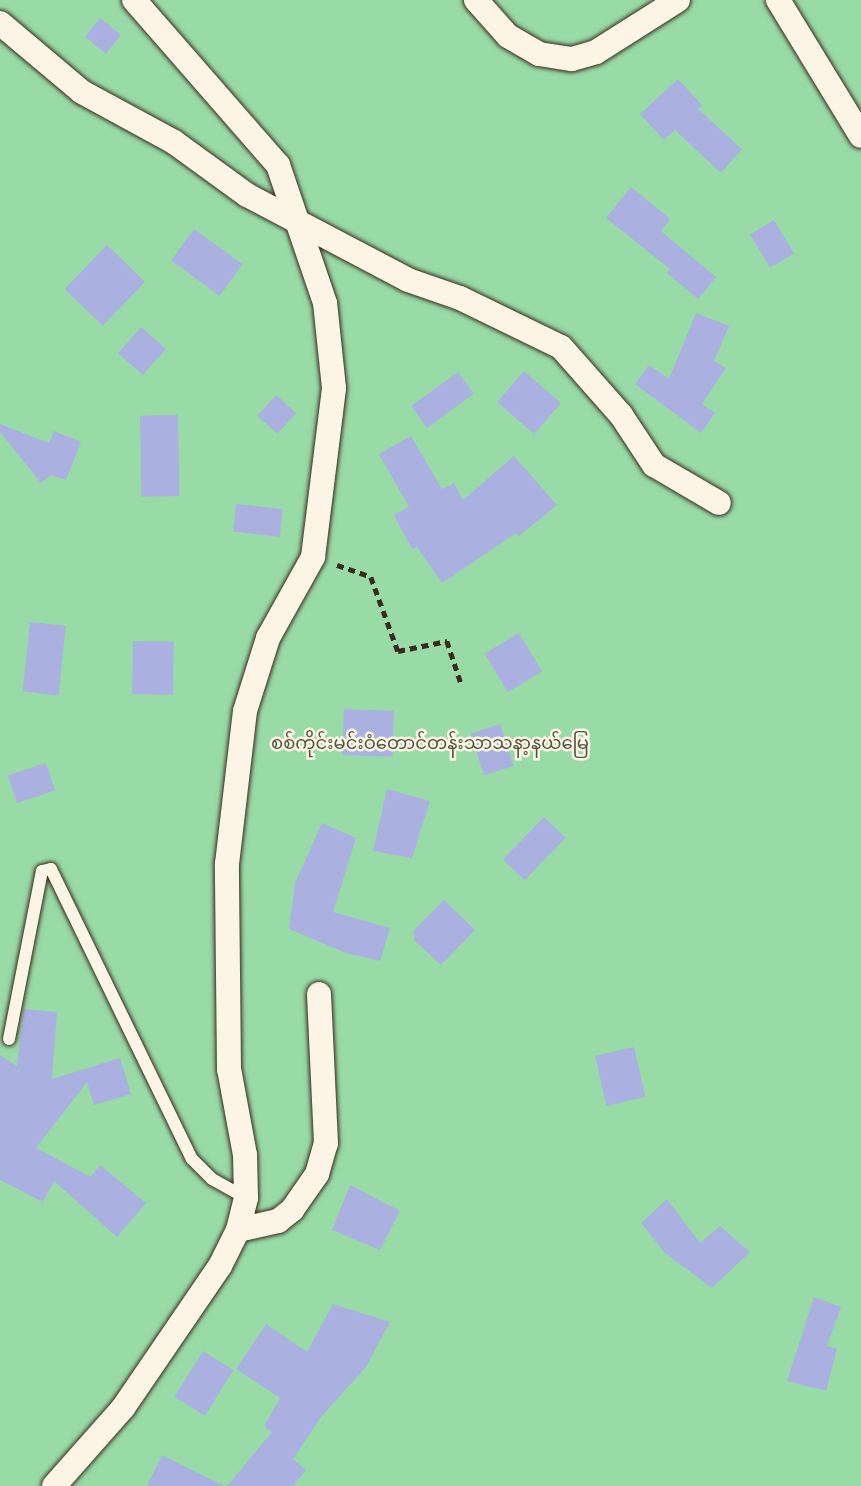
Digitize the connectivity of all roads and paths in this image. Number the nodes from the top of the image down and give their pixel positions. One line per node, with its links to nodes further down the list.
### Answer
1 (134, 0): 7 (street)
2 (475, 0): 3 (street)
3 (678, 0)
4 (778, 0): 6 (street)
5 (0, 23): 7 (street)
6 (861, 135)
7 (302, 227): 8 (street); 9 (street)
8 (719, 503)
9 (313, 557): 10 (path); 13 (street)
10 (462, 686)
11 (319, 994): 14 (street)
12 (9, 1039): 13 (lane)
13 (246, 1198): 14 (street)
14 (238, 1230): 15 (street)
15 (54, 1486)

